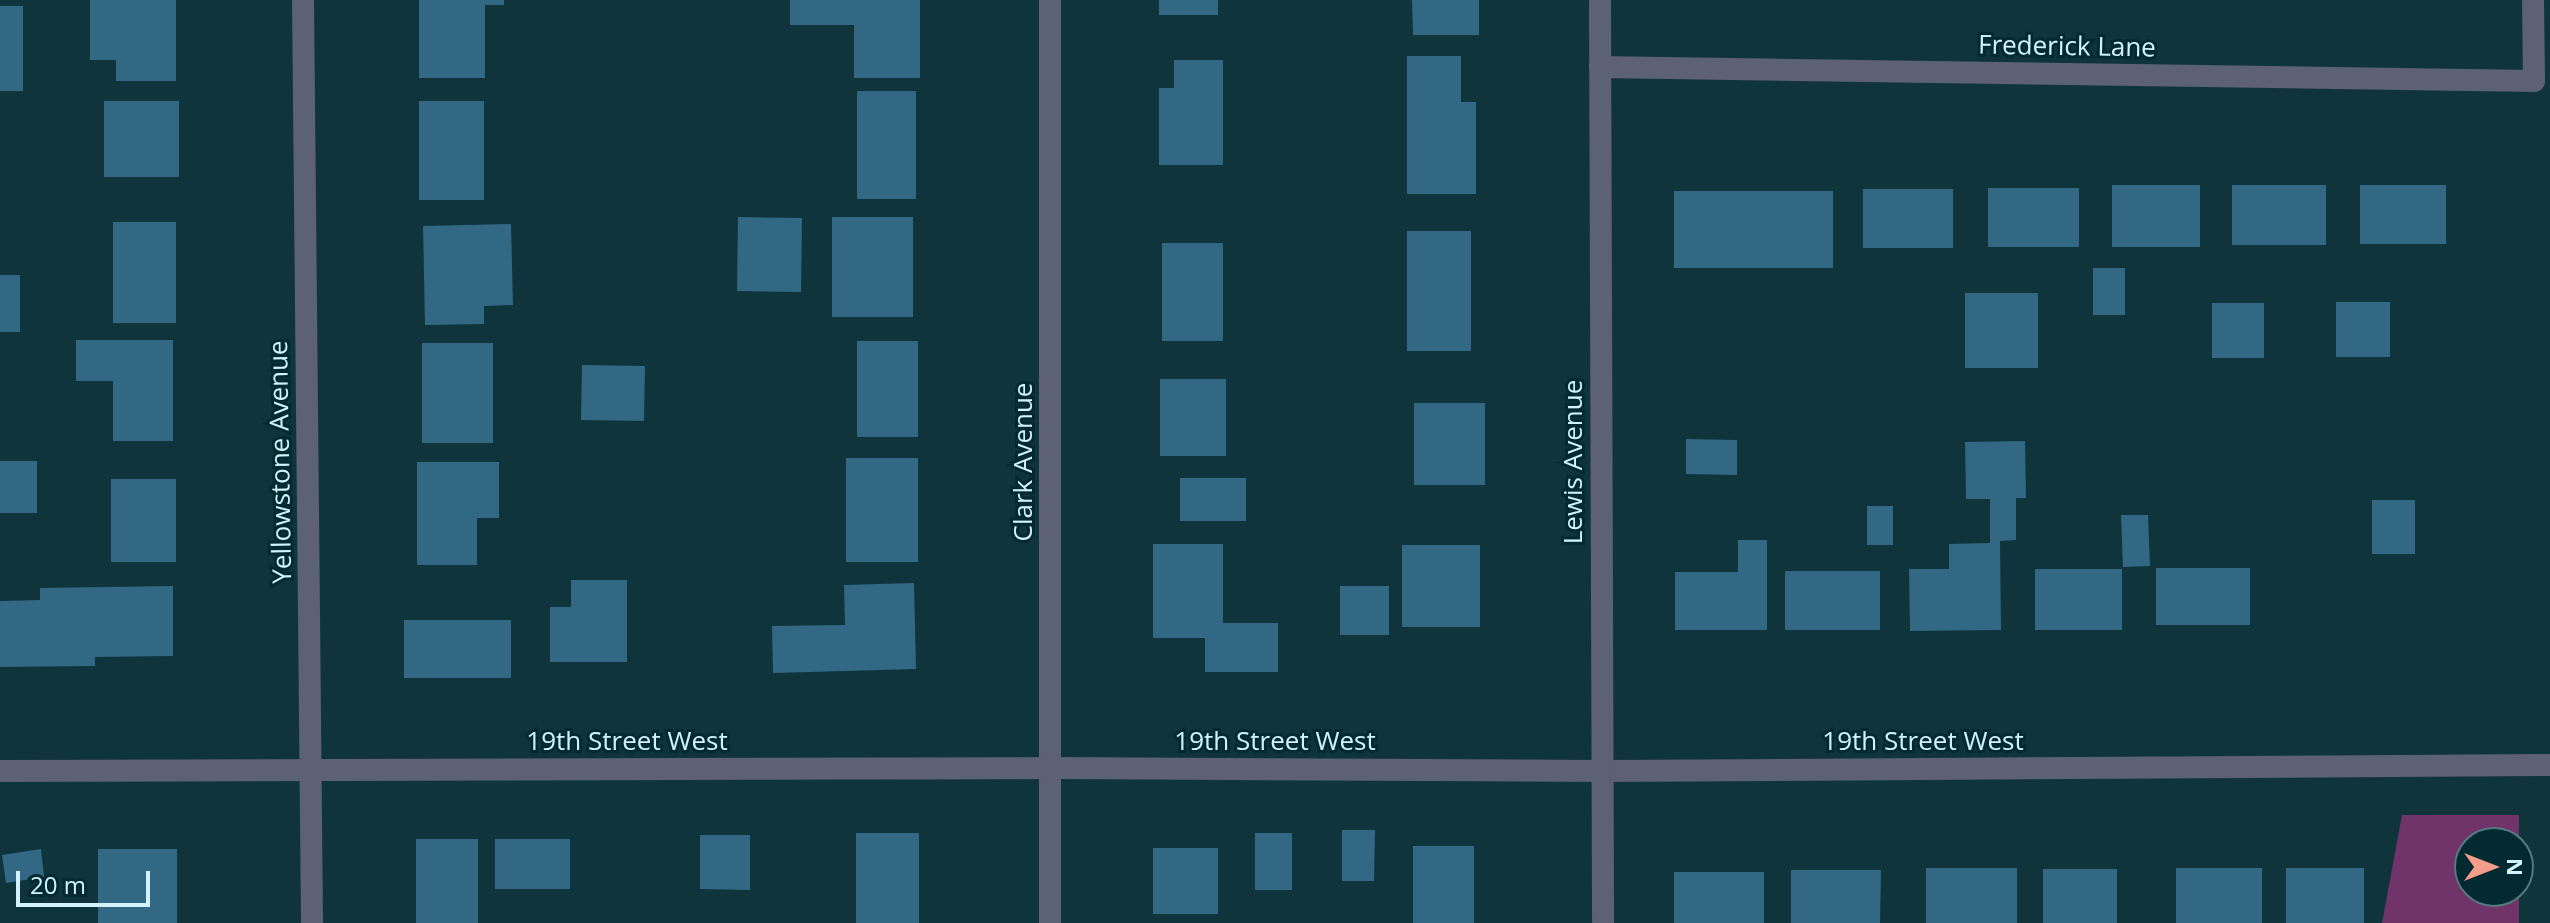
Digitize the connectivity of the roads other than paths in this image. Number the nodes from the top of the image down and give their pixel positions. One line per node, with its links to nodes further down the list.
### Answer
1 (303, 0): 8 (street, Yellowstone Avenue)
2 (1050, 0): 7 (street, Clark Avenue)
3 (1600, 0): 5 (street, Lewis Avenue)
4 (2533, 0): 5 (street, Frederick Lane)
5 (1600, 67): 10 (street, Lewis Avenue)
6 (2550, 765): 10 (street, 19th Street West)
7 (1051, 768): 8 (street, 19th Street West); 10 (street, 19th Street West); 12 (street, Clark Avenue)
8 (312, 769): 9 (street, 19th Street West); 11 (street, Yellowstone Avenue)
9 (0, 771)
10 (1602, 771): 13 (street, Lewis Avenue)
11 (312, 923)
12 (1050, 923)
13 (1603, 923)

